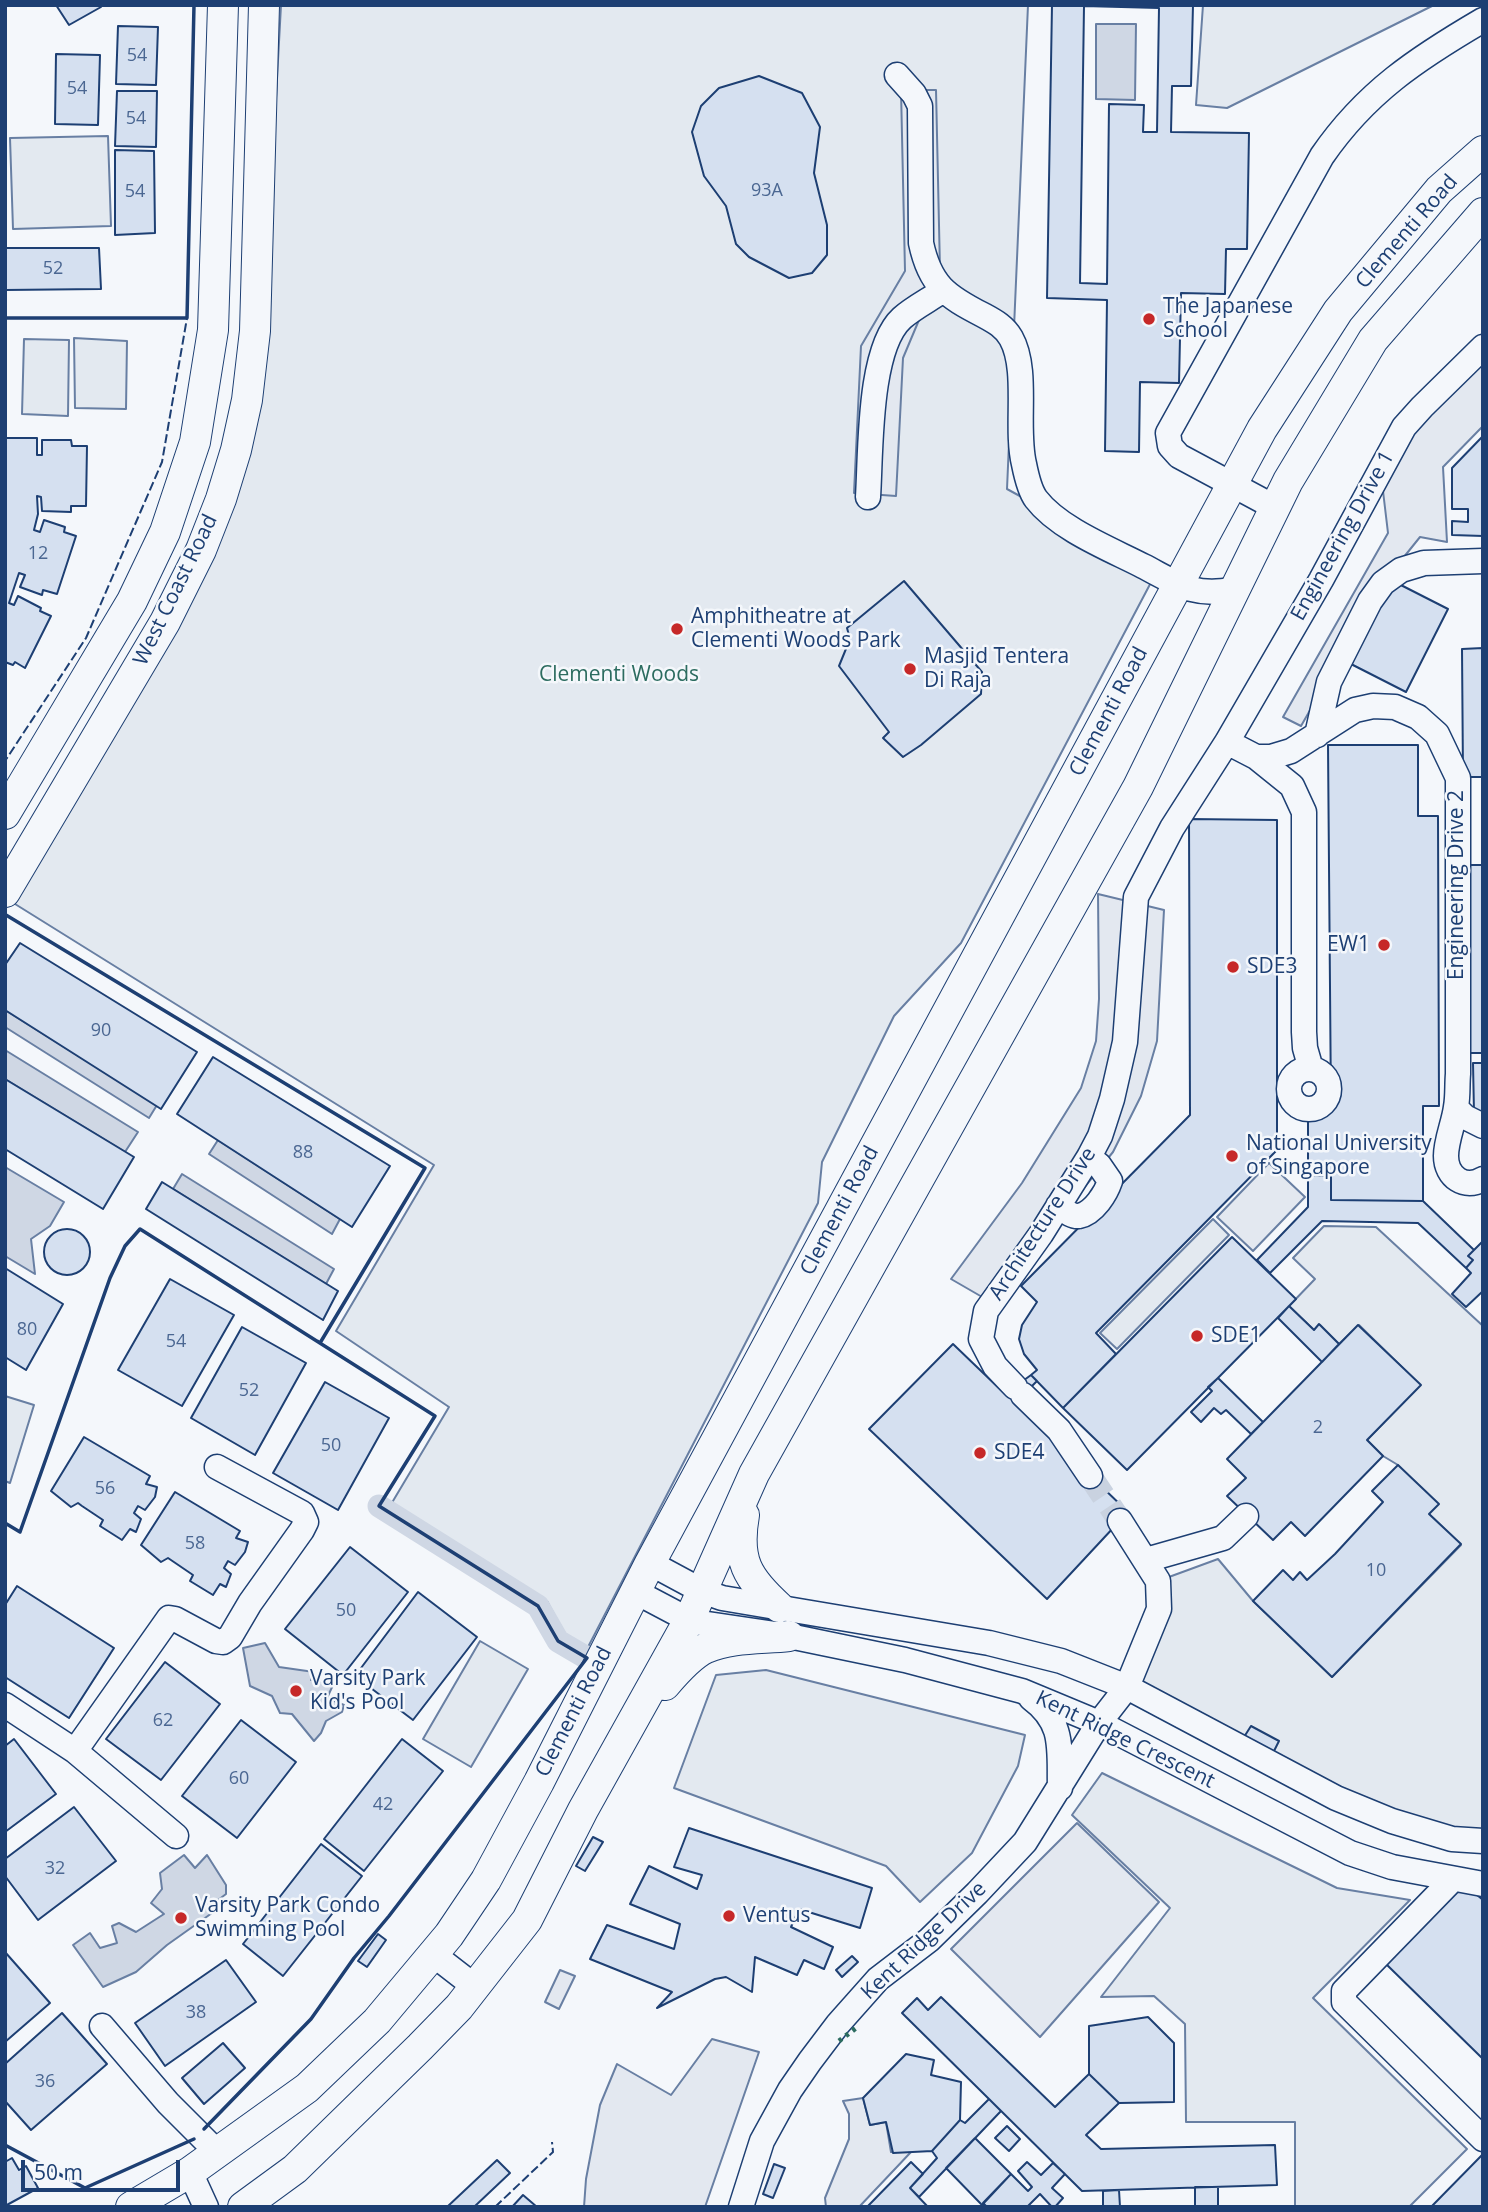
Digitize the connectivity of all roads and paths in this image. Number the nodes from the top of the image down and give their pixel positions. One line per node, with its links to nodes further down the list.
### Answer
1 (223, 5): 18 (main road, West Coast Road)
2 (264, 5): 19 (main road, West Coast Road)
3 (1483, 20): 9 (street)
4 (897, 75): 7 (street)
5 (1483, 151): 9 (main road, Clementi Road)
6 (1483, 213): 11 (main road, Clementi Road)
7 (942, 291): 10 (street); 13 (street)
8 (1483, 346): 16 (street, Engineering Drive 1)
9 (1232, 484): 11 (street); 13 (main road, Clementi Road)
10 (868, 497)
11 (1276, 508): 14 (main road, Clementi Road)
12 (1483, 561): 15 (street)
13 (1178, 584): 14 (street); 32 (main road, Clementi Road)
14 (1233, 590): 27 (main road, Clementi Road)
15 (1317, 735): 17 (street, Engineering Drive 2); 21 (street, Engineering Drive 2)
16 (1227, 742): 17 (street); 23 (street, Architecture Drive)
17 (1256, 757): 20 (street)
18 (5, 814)
19 (8, 882)
20 (1311, 1069)
21 (1456, 1108): 22 (street); 24 (street, Engineering Drive 2)
22 (1483, 1126)
23 (1089, 1157): 25 (street, Architecture Drive); 25 (street)
24 (1483, 1179)
25 (1058, 1206): 28 (street, Architecture Drive)
26 (217, 1467): 43 (street)
27 (754, 1474): 33 (main road, Clementi Road); 35 (main road)
28 (1090, 1476)
29 (1246, 1516): 31 (street)
30 (1120, 1521): 31 (street)
31 (1146, 1560): 38 (street)
32 (650, 1563): 33 (street, Kent Ridge Crescent); 34 (main road, Clementi Road)
33 (702, 1591): 35 (street, Kent Ridge Crescent); 36 (main road, Clementi Road)
34 (636, 1592): 36 (street, Kent Ridge Crescent); 49 (main road, Clementi Road)
35 (779, 1608): 38 (street, Kent Ridge Crescent)
36 (689, 1619): 37 (street, Kent Ridge Crescent); 41 (main road, Clementi Road)
37 (789, 1636): 39 (street, Kent Ridge Crescent); 41 (main road)
38 (1127, 1687): 42 (street, Kent Ridge Drive); 46 (street, Kent Ridge Crescent)
39 (1022, 1691): 42 (street, Kent Ridge Crescent); 44 (street)
40 (5, 1705): 43 (street)
41 (638, 1713): 50 (main road, Clementi Road)
42 (1100, 1723): 44 (street, Kent Ridge Drive); 47 (street, Kent Ridge Crescent)
43 (75, 1751): 45 (street)
44 (1060, 1789): 58 (street, Kent Ridge Drive)
45 (176, 1836)
46 (1483, 1841)
47 (1453, 1879): 48 (street, Kent Ridge Crescent); 52 (street)
48 (1483, 1884)
49 (434, 1955): 50 (street); 53 (main road, Clementi Road)
50 (474, 1986): 57 (main road, Clementi Road)
51 (102, 2026): 53 (street)
52 (1483, 2139)
53 (218, 2153): 54 (main road, Clementi Road)
54 (190, 2172): 55 (main road, Clementi Road); 56 (street)
55 (131, 2207)
56 (206, 2207)
57 (243, 2207)
58 (741, 2207)

